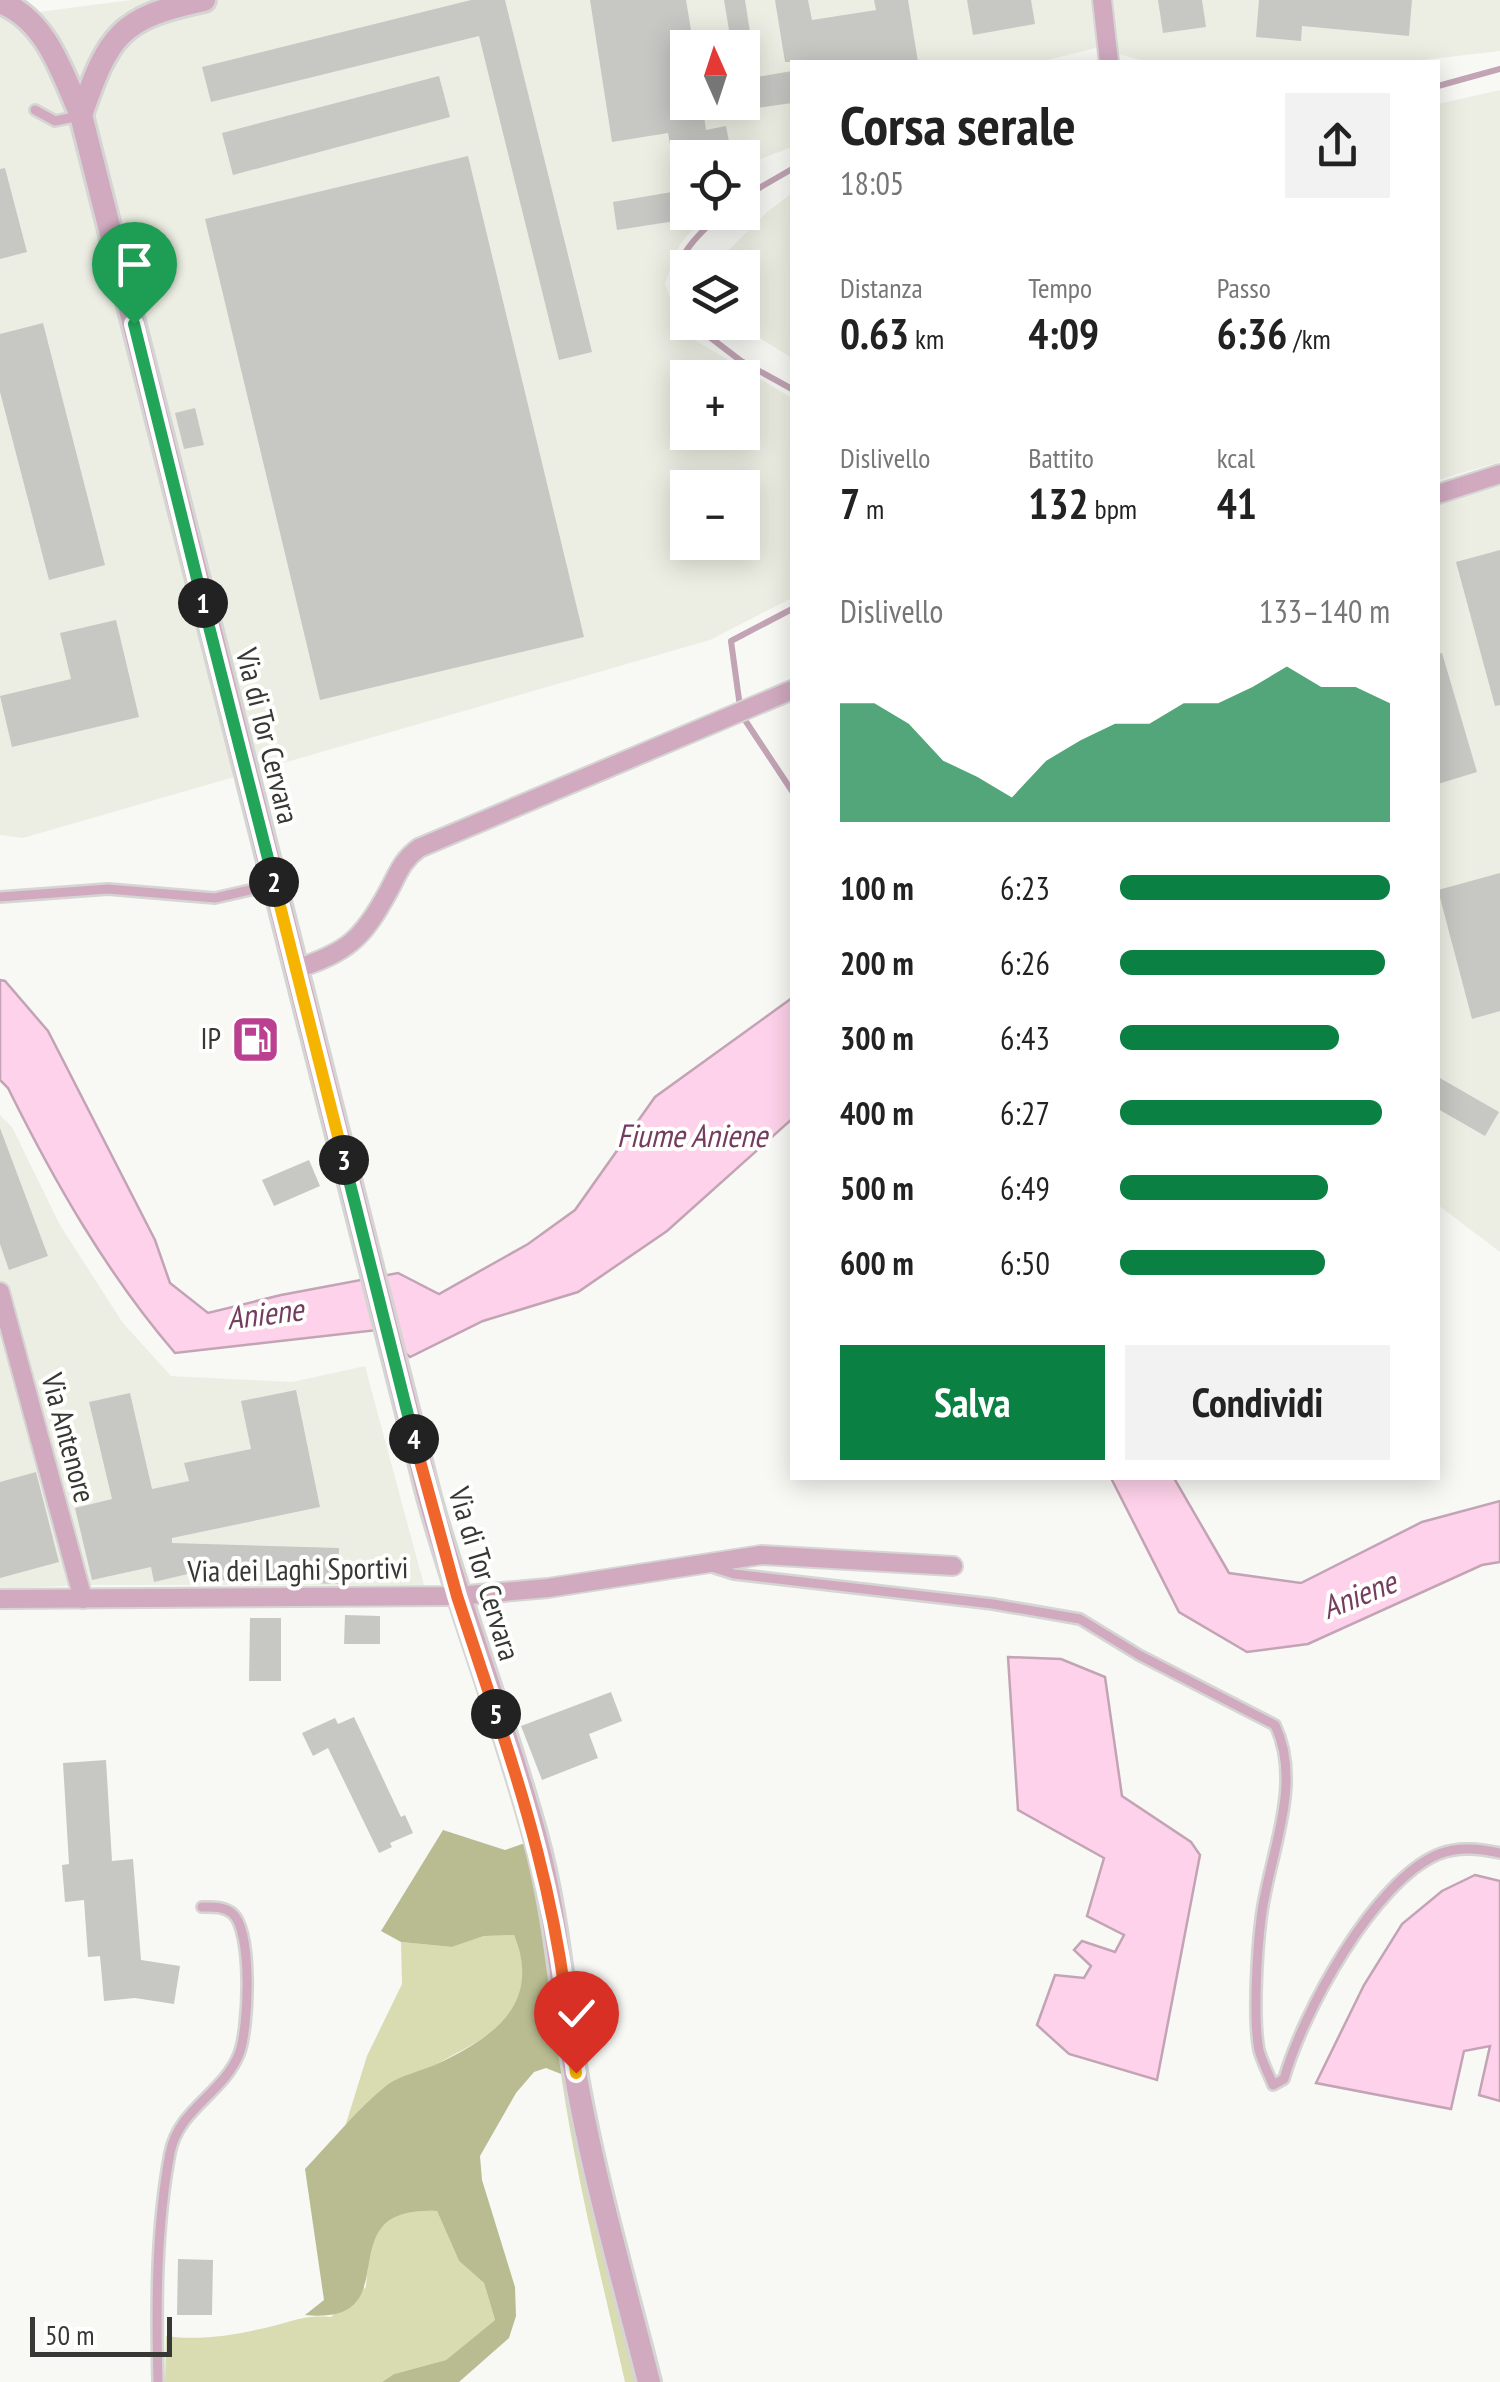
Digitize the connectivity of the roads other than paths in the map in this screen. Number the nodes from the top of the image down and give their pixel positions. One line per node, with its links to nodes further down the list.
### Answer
1 (204, 0): 6 (street)
2 (1102, 0): 4 (street)
3 (0, 2): 6 (street, Via di Tor Cervara)
4 (1109, 60)
5 (36, 110): 6 (lane)
6 (81, 115): 10 (street, Via di Tor Cervara)
7 (1500, 474): 8 (street)
8 (1440, 493)
9 (784, 693): 12 (street)
10 (274, 885): 11 (lane); 12 (street, Via di Tor Cervara)
11 (0, 897)
12 (296, 970): 16 (street, Via di Tor Cervara)
13 (0, 1292): 18 (street, Via Antenore)
14 (704, 1565): 15 (street, Via dei Laghi Sportivi); 16 (street, Via dei Laghi Sportivi); 19 (lane)
15 (953, 1566)
16 (457, 1596): 18 (street, Via dei Laghi Sportivi); 22 (street, Via di Tor Cervara)
17 (0, 1599): 18 (street, Via dei Laghi Sportivi)
18 (84, 1599)
19 (1500, 1853)
20 (202, 1906): 21 (lane)
21 (158, 2382)
22 (650, 2382)

